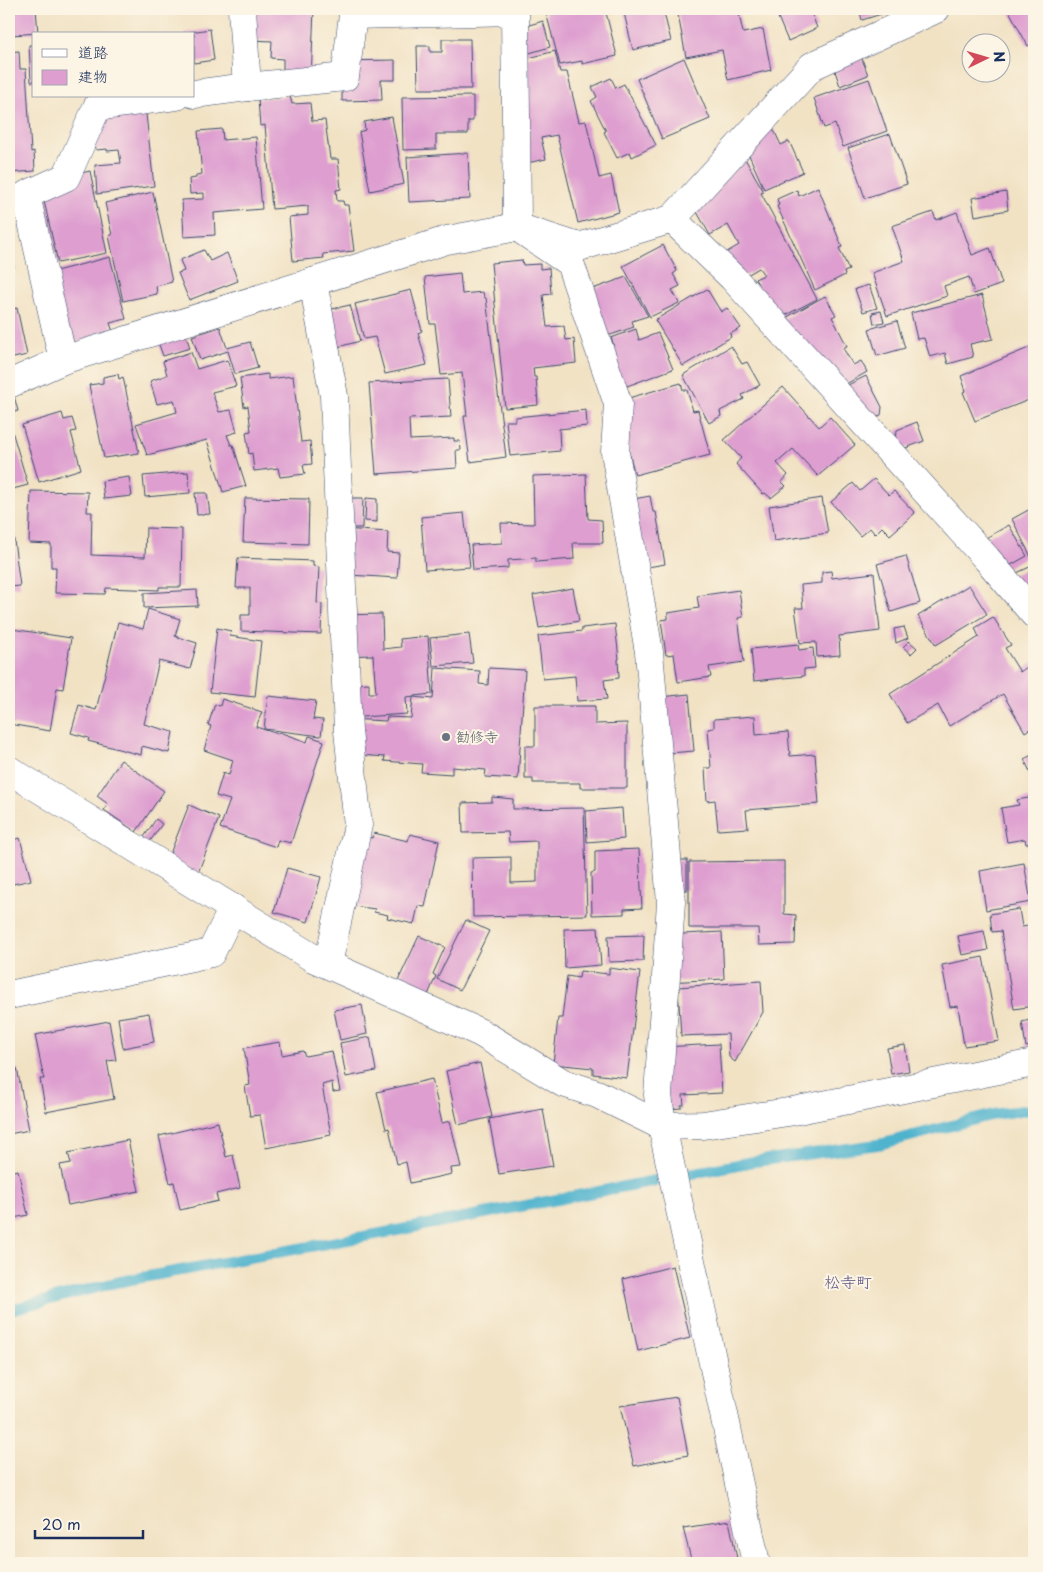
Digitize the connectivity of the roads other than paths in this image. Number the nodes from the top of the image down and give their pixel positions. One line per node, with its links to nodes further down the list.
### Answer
1 (242, 9): 4 (street)
2 (936, 9): 7 (street)
3 (515, 10): 4 (street); 8 (street)
4 (247, 87): 5 (street)
5 (195, 94)
6 (164, 98): 10 (street)
7 (672, 219): 8 (street); 12 (street)
8 (517, 227): 9 (street); 18 (street)
9 (313, 282): 10 (street); 15 (street)
10 (63, 360): 11 (street)
11 (9, 384)
12 (1034, 614)
13 (9, 770): 14 (street)
14 (233, 908): 15 (street); 16 (street)
15 (328, 964): 18 (street)
16 (9, 995)
17 (1034, 1063): 18 (street)
18 (662, 1126): 19 (street)
19 (756, 1563)

